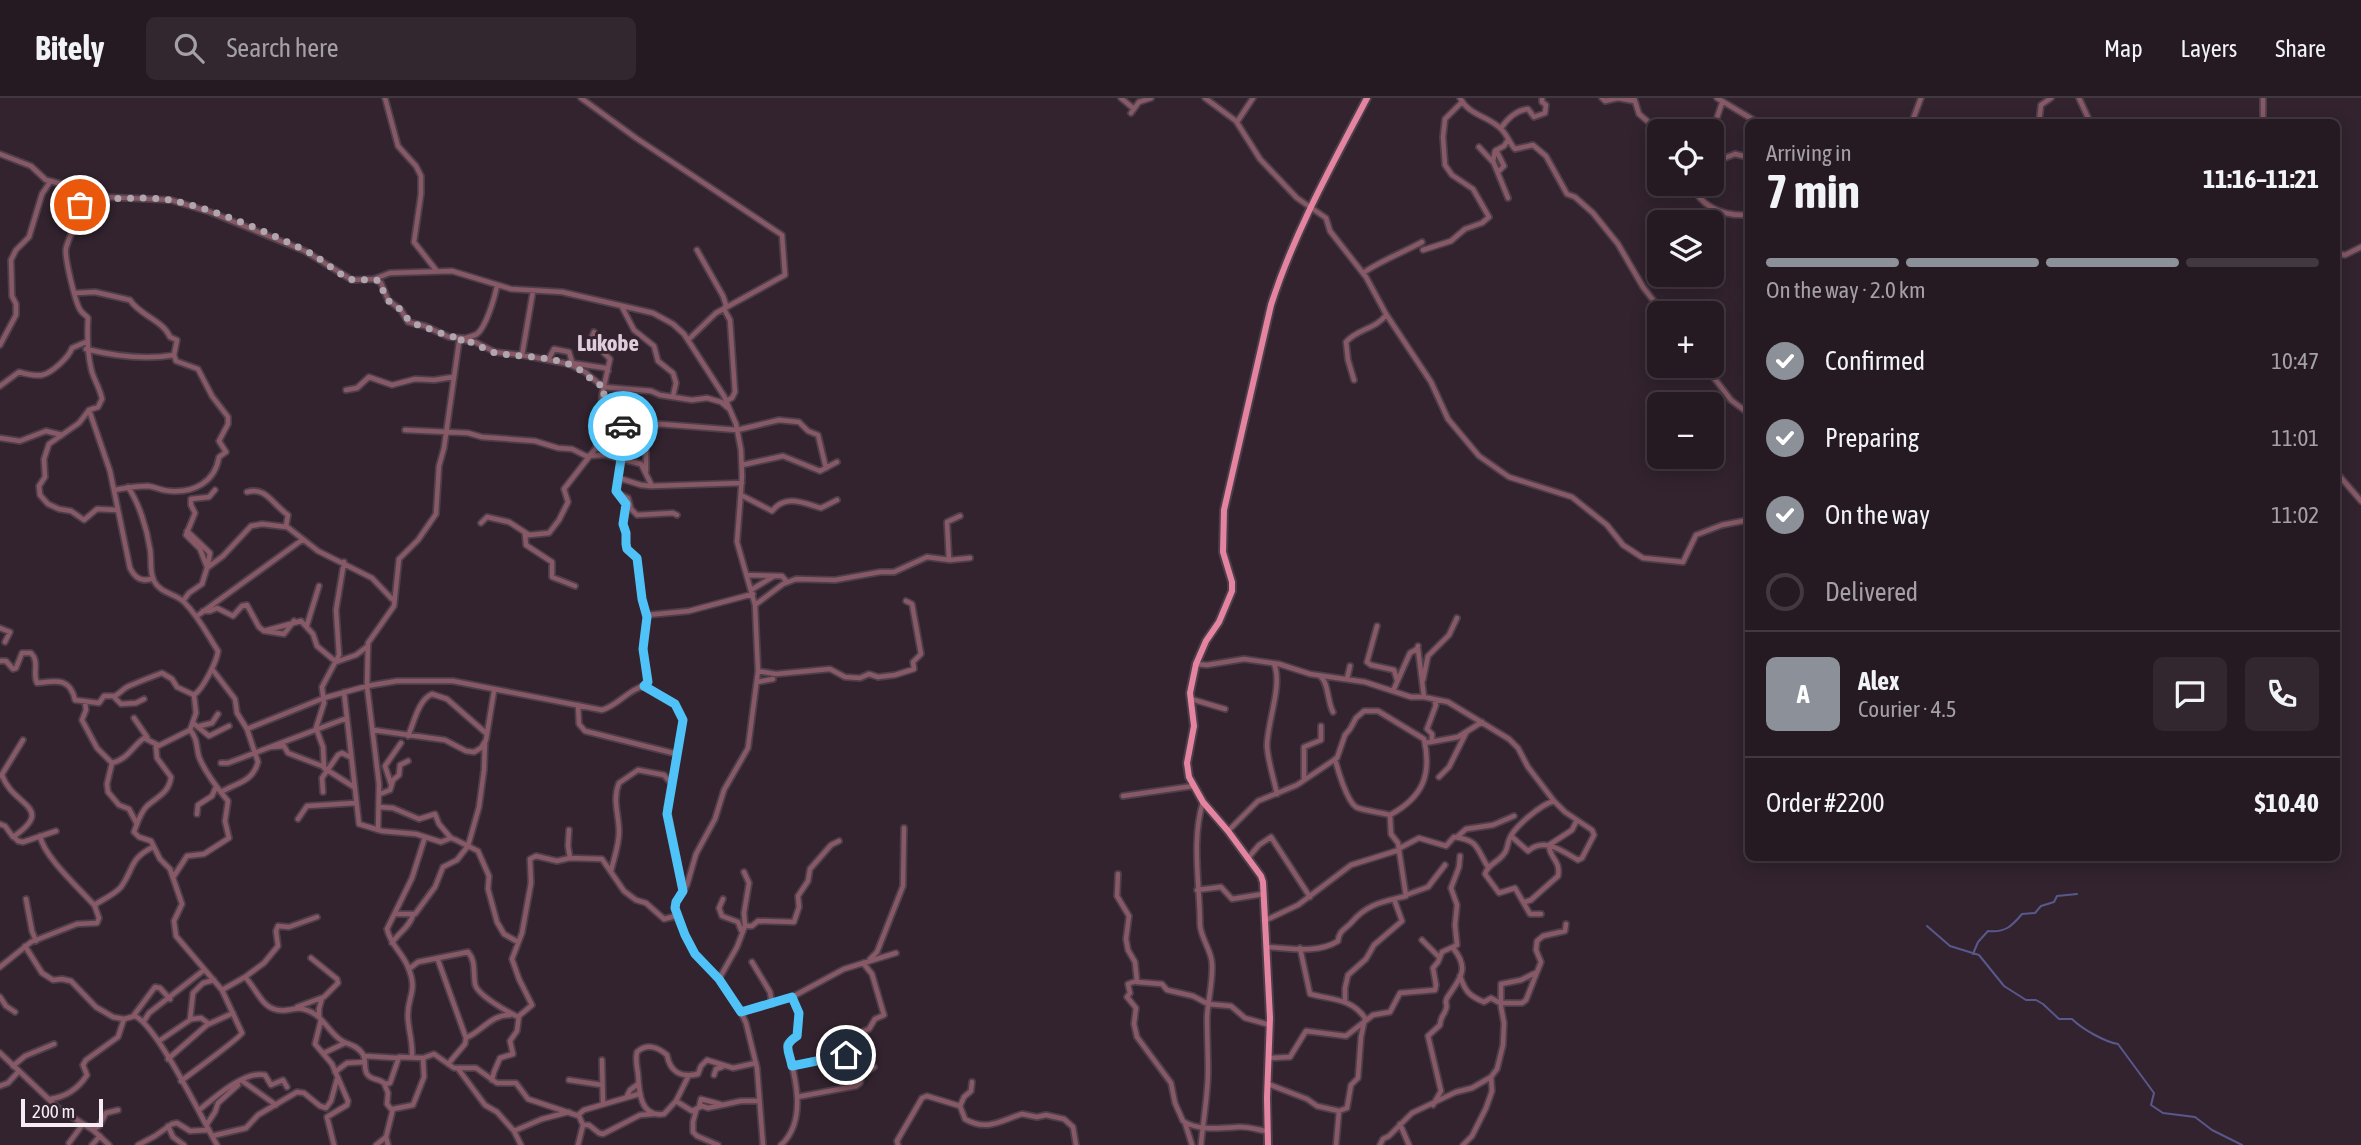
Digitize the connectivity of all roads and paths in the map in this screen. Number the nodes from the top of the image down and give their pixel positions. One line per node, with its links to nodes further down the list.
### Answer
1 (385, 98): 46 (street)
2 (581, 98): 54 (street)
3 (1121, 98): 4 (street)
4 (1151, 98)
5 (1205, 98): 25 (street)
6 (1253, 98): 25 (street)
7 (1367, 98): 39 (main road)
8 (1542, 98): 26 (street)
9 (1602, 98): 15 (street)
10 (1717, 98): 17 (street)
11 (1921, 98): 20 (street)
12 (2051, 98): 21 (street)
13 (2079, 98): 22 (street)
14 (2263, 98): 23 (street)
15 (1634, 99): 24 (street)
16 (1461, 100): 26 (street); 44 (street)
17 (1722, 103): 18 (street); 19 (street)
18 (1716, 119)
19 (1751, 119)
20 (1913, 119)
21 (2039, 119)
22 (2089, 119)
23 (2263, 119)
24 (1647, 121)
25 (1237, 122): 39 (street)
26 (1501, 128): 27 (street)
27 (1508, 139): 29 (street); 52 (street)
28 (1479, 146): 33 (street)
29 (1496, 150): 33 (street); 34 (street)
30 (0, 154): 35 (street)
31 (1745, 157): 32 (street)
32 (1724, 158)
33 (1493, 161): 34 (street)
34 (1499, 171): 38 (street)
35 (50, 182): 36 (street); 60 (street)
36 (78, 195): 48 (street); 51 (street)
37 (1698, 196): 40 (street)
38 (1508, 198)
39 (1311, 209): 47 (street); 142 (main road)
40 (1745, 215)
41 (1422, 242): 47 (street)
42 (2361, 247): 45 (street)
43 (697, 250): 54 (street)
44 (1423, 250)
45 (2340, 254)
46 (436, 270): 48 (street); 49 (street)
47 (1363, 273): 55 (street)
48 (374, 279): 57 (street)
49 (496, 285): 50 (street); 57 (street)
50 (533, 291): 53 (street); 64 (street)
51 (76, 293): 59 (street); 63 (street)
52 (1655, 301)
53 (621, 306): 58 (street); 74 (street)
54 (724, 309): 58 (street); 75 (street)
55 (1386, 314): 70 (street); 110 (street)
56 (594, 332): 67 (street)
57 (462, 339): 64 (street); 68 (street)
58 (688, 340): 75 (street)
59 (86, 342): 61 (street); 62 (street)
60 (0, 345)
61 (79, 346): 62 (street); 71 (street)
62 (86, 349): 63 (street); 77 (street)
63 (174, 355): 100 (street)
64 (522, 355): 65 (street)
65 (548, 360): 66 (street); 66 (street)
66 (573, 365): 67 (street); 72 (street)
67 (608, 372): 72 (street)
68 (453, 377): 73 (street); 82 (street)
69 (1714, 378): 79 (street)
70 (1354, 380)
71 (0, 386)
72 (605, 387): 74 (street); 76 (street)
73 (346, 390)
74 (673, 396): 78 (street)
75 (726, 401): 78 (street)
76 (601, 406): 86 (street); 87 (street)
77 (89, 410): 83 (street); 98 (street)
78 (730, 410): 81 (street)
79 (1745, 411)
80 (405, 430): 82 (street)
81 (737, 430): 84 (street); 90 (street); 91 (street)
82 (449, 433): 87 (street); 126 (street)
83 (62, 435): 85 (street); 107 (street)
84 (641, 437)
85 (0, 438)
86 (627, 438): 88 (street); 92 (street)
87 (591, 456): 88 (street); 113 (street)
88 (621, 461): 92 (street); 94 (street)
89 (837, 462): 91 (street)
90 (742, 465): 91 (street); 95 (street)
91 (826, 468)
92 (646, 472): 96 (street)
93 (2340, 476): 106 (street)
94 (619, 478): 96 (street); 103 (street)
95 (742, 482): 96 (street); 102 (street)
96 (651, 486)
97 (128, 487): 98 (street); 100 (street); 121 (street)
98 (114, 490): 107 (street)
99 (215, 490): 104 (street)
100 (185, 491): 104 (street)
101 (247, 492): 112 (street)
102 (741, 494): 105 (street); 119 (street)
103 (620, 496): 108 (street); 131 (street)
104 (191, 499): 118 (street)
105 (837, 500)
106 (2361, 501)
107 (117, 510): 121 (street)
108 (677, 516)
109 (960, 516): 116 (street)
110 (1745, 521)
111 (481, 523): 113 (street)
112 (287, 527): 114 (street); 118 (street)
113 (525, 534): 124 (street)
114 (302, 540): 117 (street); 130 (street)
115 (970, 558): 116 (street)
116 (948, 559): 122 (street)
117 (344, 562): 126 (street); 143 (street)
118 (207, 566): 127 (street)
119 (747, 575): 120 (street); 125 (street)
120 (776, 575): 122 (street); 125 (street)
121 (153, 578): 127 (street)
122 (787, 582): 129 (street)
123 (319, 586): 135 (street)
124 (575, 586)
125 (752, 592): 129 (street); 131 (street)
126 (393, 599): 140 (street)
127 (184, 601): 132 (street)
128 (906, 601): 147 (street)
129 (755, 605): 147 (street)
130 (215, 606): 132 (street); 138 (street)
131 (647, 615): 155 (street)
132 (197, 616): 146 (street)
133 (1457, 618): 152 (street)
134 (294, 621): 135 (street); 138 (street); 138 (street)
135 (307, 625): 143 (street)
136 (1377, 626): 151 (street)
137 (0, 628): 139 (street)
138 (264, 631)
139 (5, 642)
140 (368, 646): 143 (street); 154 (street)
141 (0, 660): 166 (street)
142 (1198, 661): 144 (street); 163 (main road)
143 (336, 662): 162 (street)
144 (1273, 664): 148 (street); 211 (street)
145 (1350, 666): 150 (street)
146 (212, 669): 159 (street); 177 (street)
147 (758, 671): 153 (street)
148 (1319, 675): 150 (street); 169 (street)
149 (773, 679): 153 (street)
150 (1347, 679): 157 (street)
151 (1397, 680): 152 (street); 157 (street)
152 (1423, 680): 161 (street)
153 (757, 681): 251 (street)
154 (367, 686): 156 (street); 158 (street); 180 (street)
155 (644, 686): 167 (street); 193 (street)
156 (494, 691): 167 (street); 182 (street)
157 (1393, 691): 161 (street)
158 (344, 692): 162 (street); 172 (street)
159 (194, 695): 160 (street); 174 (street)
160 (114, 696): 164 (street); 166 (street)
161 (1424, 697): 165 (street)
162 (324, 698): 177 (street); 178 (street)
163 (1190, 698): 168 (street); 206 (main road)
164 (144, 699)
165 (1434, 700): 173 (street); 186 (street)
166 (85, 702): 197 (street)
167 (579, 705): 193 (street)
168 (1225, 709)
169 (1333, 712)
170 (218, 714): 174 (street)
171 (134, 718): 184 (street)
172 (347, 718): 178 (street); 194 (street)
173 (1482, 722): 181 (street); 214 (street)
174 (196, 724): 175 (street); 179 (street)
175 (229, 726)
176 (1321, 726): 203 (street)
177 (247, 729): 192 (street)
178 (316, 729): 191 (street); 199 (street)
179 (190, 730): 190 (street); 207 (street)
180 (373, 730): 183 (street); 212 (street)
181 (1467, 732): 186 (street); 202 (street)
182 (487, 734): 183 (street); 188 (street)
183 (408, 736): 188 (street)
184 (147, 737): 190 (street); 197 (street)
185 (23, 740): 201 (street)
186 (1432, 741): 189 (street)
187 (401, 743): 205 (street)
188 (485, 743): 238 (street)
189 (1425, 743): 195 (street); 219 (street)
190 (158, 745): 224 (street)
191 (267, 747): 192 (street); 199 (street)
192 (256, 751): 198 (street); 209 (street)
193 (677, 754): 204 (street)
194 (351, 758): 200 (street); 208 (street)
195 (1335, 759): 203 (street); 219 (street)
196 (408, 761): 205 (street)
197 (112, 762): 224 (street)
198 (221, 764)
199 (323, 766): 200 (street)
200 (327, 771): 208 (street); 210 (street)
201 (1, 776): 232 (street)
202 (1439, 777)
203 (1304, 780): 211 (street)
204 (671, 783): 246 (street); 251 (street)
205 (391, 785): 212 (street)
206 (1194, 786): 213 (street); 215 (main road)
207 (216, 787): 209 (street); 218 (street)
208 (355, 788): 216 (street)
209 (220, 792): 249 (street)
210 (323, 792)
211 (1277, 794): 229 (street)
212 (380, 795): 217 (street)
213 (1123, 796)
214 (1554, 801): 222 (street); 231 (street)
215 (1203, 802): 229 (main road); 250 (street)
216 (355, 803): 221 (street); 226 (street)
217 (380, 807): 226 (street); 235 (street)
218 (197, 814)
219 (1390, 815): 240 (street)
220 (1514, 816): 234 (street)
221 (298, 819)
222 (1577, 820): 237 (street); 237 (street)
223 (0, 824): 232 (street)
224 (137, 825): 239 (street)
225 (904, 828): 282 (street)
226 (378, 830): 233 (street)
227 (569, 830): 242 (street)
228 (56, 831): 230 (street)
229 (1228, 831): 243 (main road)
230 (40, 836): 232 (street); 259 (street)
231 (1511, 836): 237 (street); 245 (street)
232 (14, 837)
233 (425, 837): 235 (street); 261 (street)
234 (1457, 837): 240 (street); 245 (street)
235 (451, 838): 238 (street)
236 (839, 841): 269 (street)
237 (1549, 845): 258 (street)
238 (468, 846): 262 (street); 272 (street)
239 (153, 847): 249 (street); 259 (street)
240 (1399, 849): 253 (street); 254 (street)
241 (1460, 856): 277 (street)
242 (570, 858): 246 (street); 272 (street)
243 (1248, 858): 252 (main road); 254 (street)
244 (1445, 865): 253 (street)
245 (1488, 867): 258 (street)
246 (611, 872): 264 (street)
247 (744, 872): 260 (street)
248 (1118, 874): 292 (street)
249 (173, 876): 286 (street)
250 (1197, 890): 252 (street); 301 (street)
251 (683, 891): 264 (street)
252 (1263, 894): 266 (main road)
253 (1406, 895): 257 (street)
254 (1310, 897): 266 (street)
255 (26, 899): 271 (street)
256 (723, 899): 267 (street)
257 (1394, 899): 276 (street); 298 (street)
258 (1525, 902): 263 (street)
259 (95, 906): 271 (street)
260 (744, 913): 267 (street); 269 (street)
261 (395, 914): 262 (street); 273 (street)
262 (414, 914): 273 (street)
263 (1541, 914)
264 (676, 916): 290 (street)
265 (317, 917): 289 (street)
266 (1264, 921): 275 (main road)
267 (738, 922): 269 (street)
268 (1566, 924): 287 (street)
269 (743, 929): 290 (street)
270 (1422, 940): 279 (street)
271 (36, 941): 274 (street)
272 (518, 942): 308 (street)
273 (392, 943): 285 (street)
274 (25, 946): 284 (street); 309 (street)
275 (1266, 947): 276 (street); 315 (main road)
276 (1300, 948): 298 (street)
277 (1453, 948): 279 (street); 288 (street)
278 (896, 953): 282 (street)
279 (1440, 957): 313 (street)
280 (311, 958): 296 (street)
281 (438, 960): 285 (street); 306 (street); 316 (street)
282 (866, 961): 295 (street); 333 (street)
283 (752, 962): 300 (street)
284 (0, 967)
285 (409, 969): 322 (street)
286 (205, 970): 291 (street); 297 (street)
287 (1537, 972): 299 (street); 299 (street)
288 (1460, 976): 299 (street); 361 (street)
289 (246, 977): 293 (street); 302 (street)
290 (719, 979): 304 (street)
291 (214, 980): 293 (street); 310 (street)
292 (1136, 981): 301 (street); 375 (street)
293 (222, 990): 305 (street)
294 (0, 997): 303 (street)
295 (792, 997): 300 (street); 333 (street)
296 (322, 998): 302 (street); 311 (street)
297 (170, 999): 307 (street); 312 (street)
298 (1345, 1001): 313 (street)
299 (1500, 1003): 340 (street)
300 (772, 1004): 304 (street)
301 (1208, 1004): 315 (street); 381 (street)
302 (297, 1007): 311 (street)
303 (15, 1012)
304 (741, 1012): 329 (street)
305 (233, 1013): 314 (street); 344 (street)
306 (512, 1014): 308 (street); 316 (street)
307 (134, 1016): 309 (street); 312 (street)
308 (519, 1017): 342 (street)
309 (124, 1019): 356 (street)
310 (191, 1019): 314 (street); 317 (street)
311 (320, 1019): 318 (street); 320 (street)
312 (144, 1021): 317 (street)
313 (1365, 1021): 325 (street); 369 (street)
314 (208, 1024): 326 (street)
315 (1270, 1025): 325 (main road)
316 (466, 1038): 330 (street)
317 (159, 1041): 326 (street)
318 (345, 1043): 320 (street); 327 (street)
319 (54, 1044): 331 (street)
320 (324, 1053): 337 (street)
321 (1, 1054): 331 (street)
322 (412, 1057): 323 (street); 324 (street)
323 (398, 1058): 327 (street); 347 (street)
324 (423, 1058): 330 (street); 368 (street)
325 (1268, 1058): 349 (main road)
326 (168, 1059): 344 (street)
327 (365, 1059): 337 (street); 347 (street)
328 (602, 1060): 350 (street)
329 (756, 1063): 332 (street); 358 (street)
330 (448, 1065): 335 (street)
331 (13, 1066): 336 (street)
332 (723, 1066): 338 (street); 339 (street)
333 (792, 1066): 355 (street)
334 (874, 1067): 355 (street)
335 (459, 1069): 342 (street); 383 (street)
336 (19, 1071): 351 (street); 356 (street)
337 (335, 1072): 341 (street)
338 (714, 1075)
339 (688, 1077): 348 (street); 357 (street)
340 (1491, 1077): 361 (street); 410 (street)
341 (337, 1079): 364 (street); 374 (street)
342 (492, 1080): 370 (street)
343 (569, 1080): 350 (street)
344 (181, 1081): 367 (street)
345 (242, 1081): 352 (street); 360 (street); 367 (street); 380 (street)
346 (972, 1082): 362 (street)
347 (384, 1083): 368 (street)
348 (638, 1084): 353 (street); 354 (street)
349 (1267, 1084): 369 (street); 384 (main road)
350 (601, 1085): 359 (street)
351 (0, 1086)
352 (287, 1087)
353 (639, 1094): 354 (street); 363 (street)
354 (627, 1096): 359 (street)
355 (797, 1097): 401 (street)
356 (49, 1099): 376 (street)
357 (676, 1101): 365 (street); 371 (street)
358 (758, 1101): 365 (street); 400 (street)
359 (603, 1104): 372 (street)
360 (276, 1105): 364 (street); 386 (street)
361 (1433, 1105): 377 (street)
362 (960, 1106): 402 (street); 403 (street)
363 (645, 1107): 371 (street); 373 (street)
364 (325, 1108): 374 (street)
365 (698, 1109): 399 (street)
366 (117, 1110): 382 (street)
367 (199, 1110): 380 (street)
368 (392, 1110): 387 (street)
369 (1339, 1111): 407 (street)
370 (569, 1112): 372 (street); 383 (street)
371 (654, 1114): 373 (street)
372 (578, 1115): 378 (street)
373 (643, 1115): 378 (street)
374 (327, 1117): 394 (street)
375 (1185, 1122): 381 (street); 404 (street)
376 (83, 1124): 382 (street); 388 (street)
377 (1400, 1124): 408 (street); 409 (street)
378 (583, 1125): 398 (street)
379 (168, 1126): 380 (street); 391 (street); 392 (street)
380 (208, 1127): 386 (street)
381 (1202, 1127): 384 (street); 405 (street)
382 (93, 1130): 385 (street)
383 (514, 1131): 397 (street)
384 (1266, 1131): 406 (main road)
385 (100, 1136): 389 (street); 390 (street)
386 (212, 1136): 393 (street)
387 (386, 1137): 395 (street); 396 (street)
388 (69, 1143)
389 (92, 1145)
390 (109, 1145)
391 (138, 1145)
392 (184, 1145)
393 (217, 1145)
394 (334, 1145)
395 (376, 1145)
396 (388, 1145)
397 (521, 1145)
398 (578, 1145)
399 (718, 1145)
400 (763, 1145)
401 (781, 1145)
402 (898, 1145)
403 (1076, 1145)
404 (1192, 1145)
405 (1201, 1145)
406 (1268, 1145)
407 (1336, 1145)
408 (1380, 1145)
409 (1409, 1145)
410 (1463, 1145)

